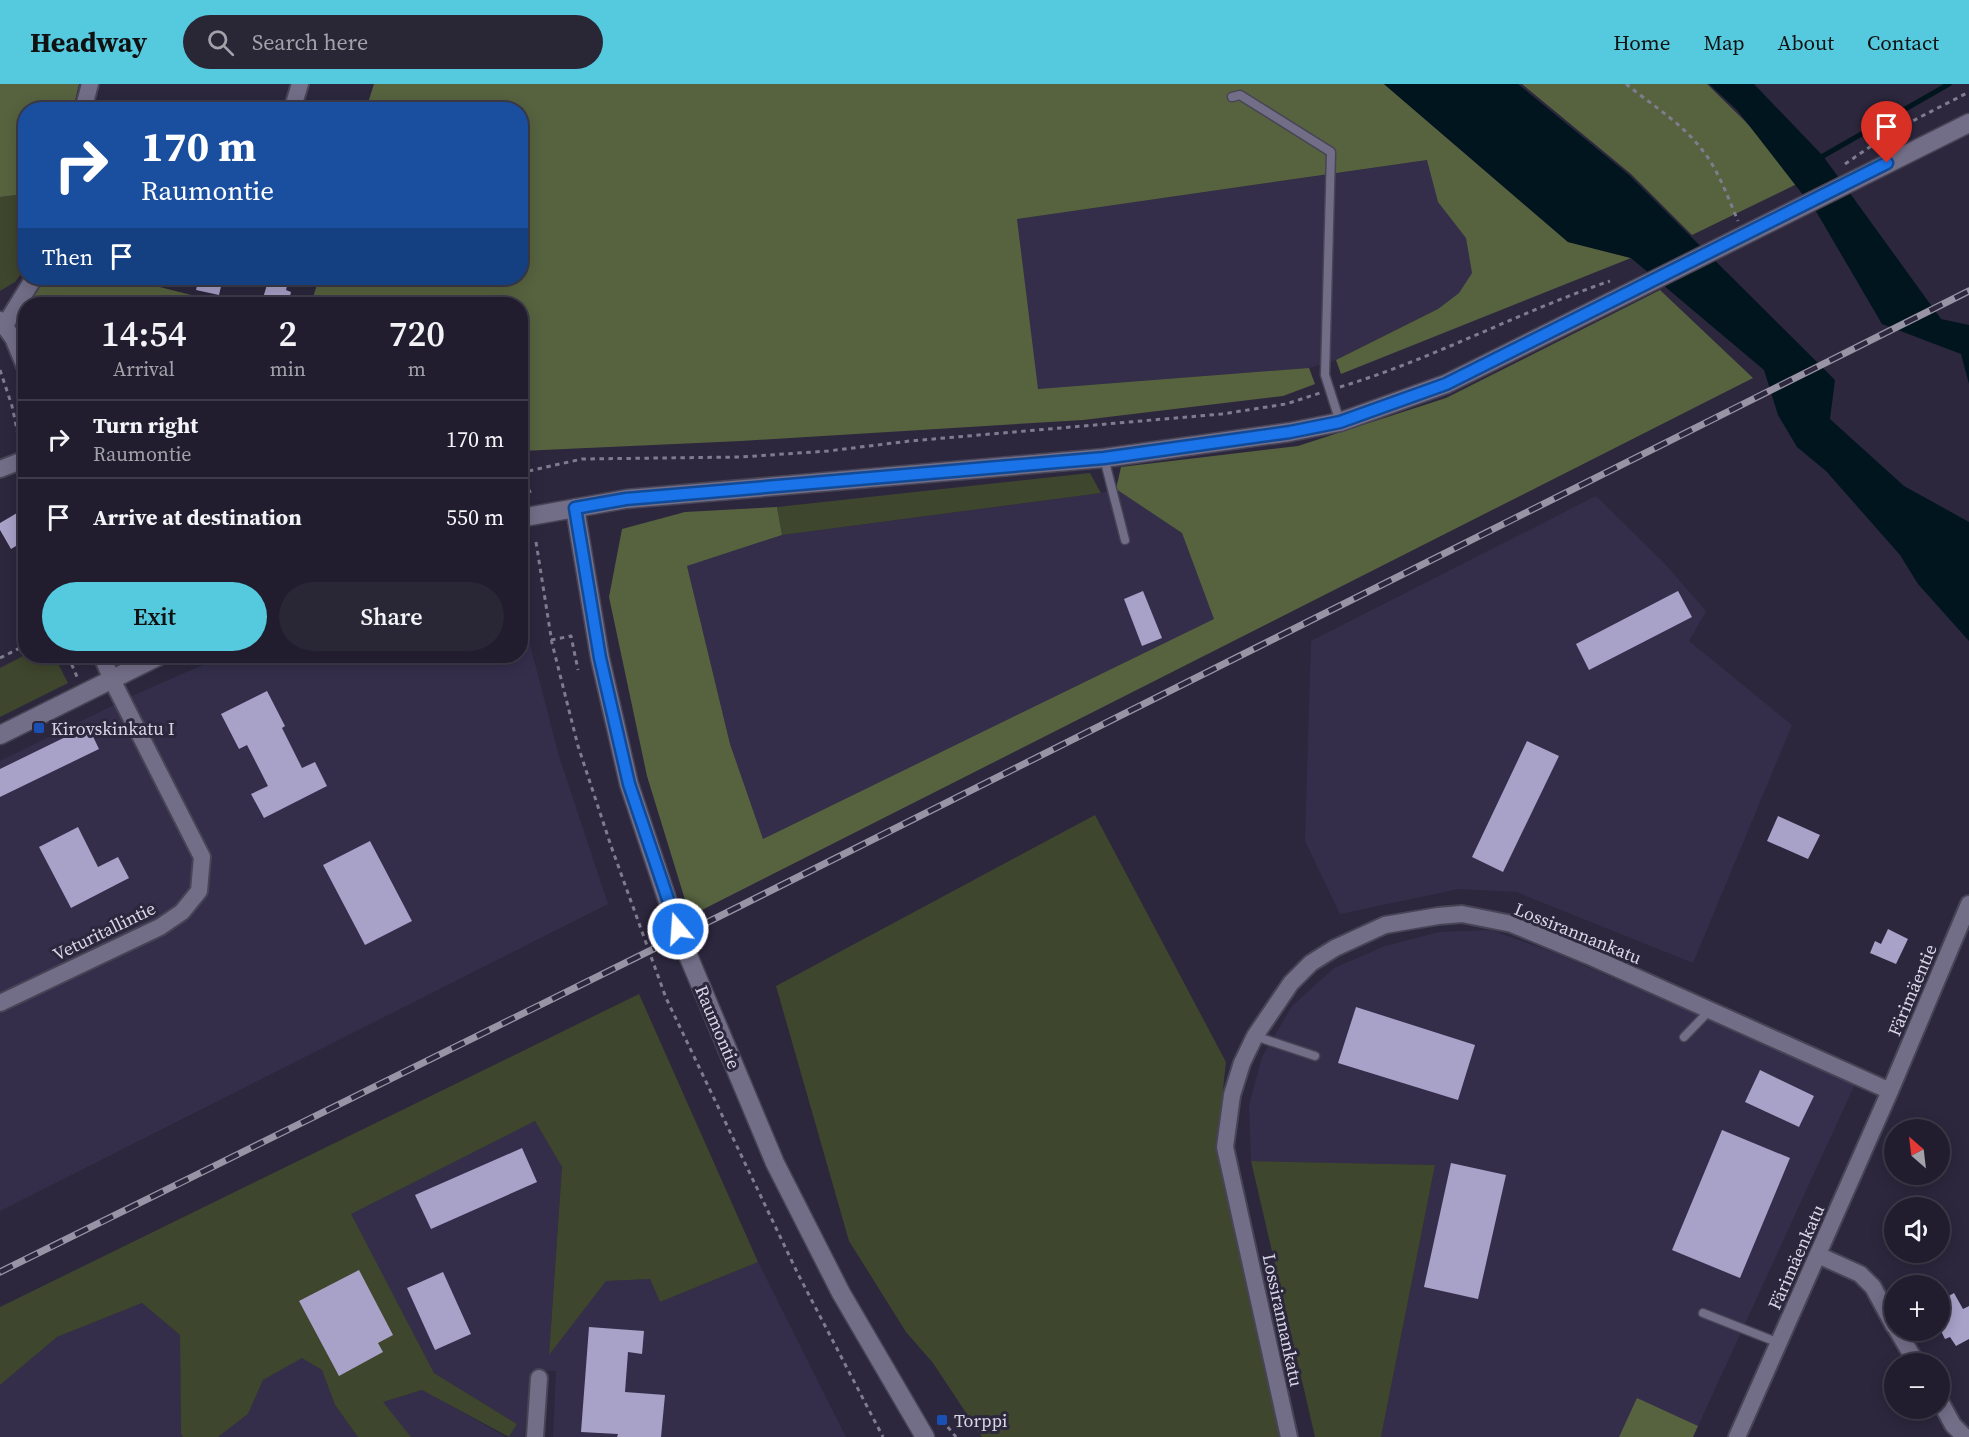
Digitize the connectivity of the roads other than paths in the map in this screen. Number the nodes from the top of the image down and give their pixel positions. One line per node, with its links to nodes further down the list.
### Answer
1 (90, 84): 4 (street)
2 (300, 84): 5 (street)
3 (1232, 97): 10 (lane)
4 (85, 102)
5 (294, 102)
6 (1969, 123): 10 (street)
7 (18, 300): 8 (street)
8 (2, 323): 9 (street)
9 (18, 350)
10 (1340, 422): 11 (street)
11 (1104, 458): 14 (street); 16 (lane)
12 (18, 462): 13 (street)
13 (0, 469)
14 (575, 508): 15 (street); 35 (street, Raumontie)
15 (528, 517)
16 (1125, 540)
17 (105, 663): 19 (street, Veturitallintie)
18 (144, 663): 19 (street)
19 (111, 678): 20 (street); 22 (street, Veturitallintie)
20 (0, 735)
21 (1968, 908): 27 (street, Färimäentie)
22 (0, 1004)
23 (1710, 1010): 24 (street, Lossirannankatu); 25 (lane); 27 (street, Lossirannankatu)
24 (1255, 1036): 26 (lane); 36 (street, Lossirannankatu)
25 (1684, 1037)
26 (1315, 1056)
27 (1890, 1091): 28 (street, Färimäenkatu)
28 (1818, 1255): 29 (street); 31 (street, Färimäenkatu)
29 (1884, 1307)
30 (1703, 1313): 31 (lane)
31 (1779, 1343): 37 (street, Färimäenkatu)
32 (539, 1378): 34 (street)
33 (1950, 1419): 38 (street)
34 (534, 1437)
35 (925, 1437)
36 (1289, 1437)
37 (1737, 1437)
38 (1965, 1437)

